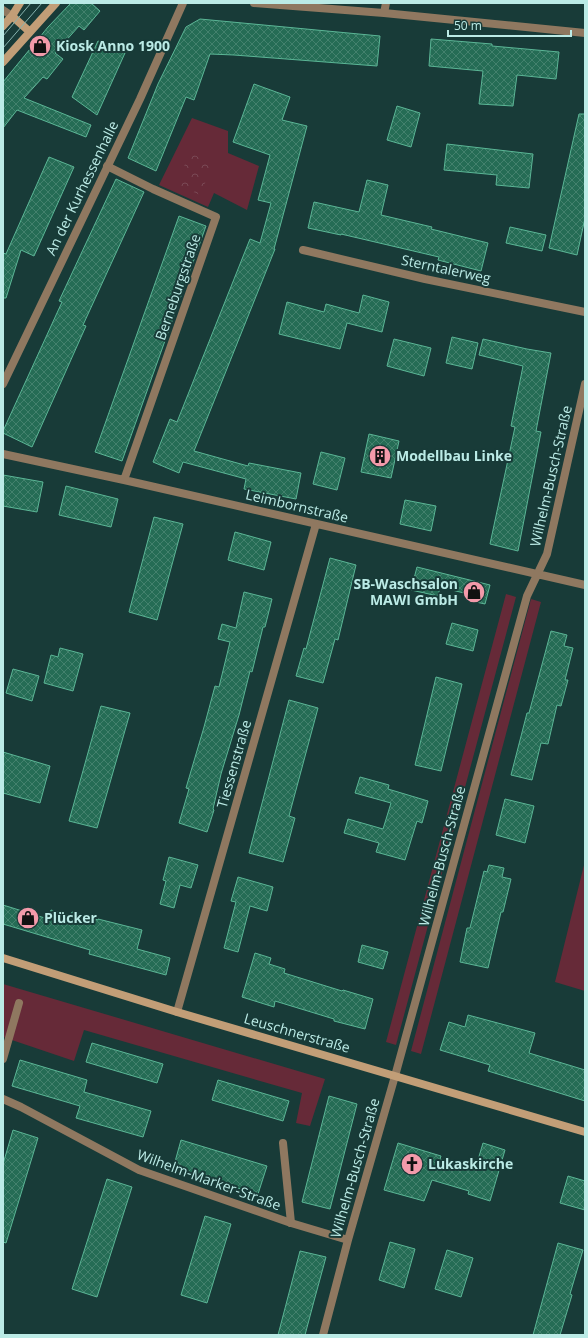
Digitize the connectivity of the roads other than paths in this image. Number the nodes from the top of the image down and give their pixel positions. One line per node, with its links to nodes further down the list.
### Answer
1 (20, 3): 8 (main road)
2 (56, 3): 10 (main road)
3 (183, 3): 13 (street, An der Kurhessenhalle)
4 (254, 3): 7 (street)
5 (386, 3): 7 (street)
6 (3, 10): 8 (street)
7 (384, 13): 11 (street)
8 (12, 16): 9 (main road); 10 (main road)
9 (3, 26)
10 (30, 32): 12 (main road)
11 (585, 32)
12 (3, 62)
13 (107, 166): 16 (street, An der Kurhessenhalle); 19 (street, Berneburgstraße)
14 (303, 250): 15 (street, Sterntalerweg)
15 (585, 312)
16 (3, 384)
17 (585, 384): 21 (street, Wilhelm-Busch-Straße)
18 (3, 454): 19 (street, Leimbornstraße)
19 (124, 480): 20 (street, Leimbornstraße)
20 (316, 524): 21 (street, Leimbornstraße); 25 (street, Tiessenstraße)
21 (537, 574): 22 (street, Leimbornstraße); 27 (street, Wilhelm-Busch-Straße)
22 (585, 585)
23 (3, 958): 25 (main road, Leuschnerstraße)
24 (19, 1003): 26 (street)
25 (177, 1012): 27 (main road, Leuschnerstraße)
26 (3, 1059)
27 (395, 1076): 29 (main road, Leuschnerstraße); 32 (street, Wilhelm-Busch-Straße)
28 (3, 1099): 31 (street, Wilhelm-Marker-Straße)
29 (585, 1132)
30 (283, 1143): 31 (street)
31 (291, 1223): 32 (street, Wilhelm-Marker-Straße)
32 (348, 1240): 33 (street, Wilhelm-Busch-Straße)
33 (323, 1335)

